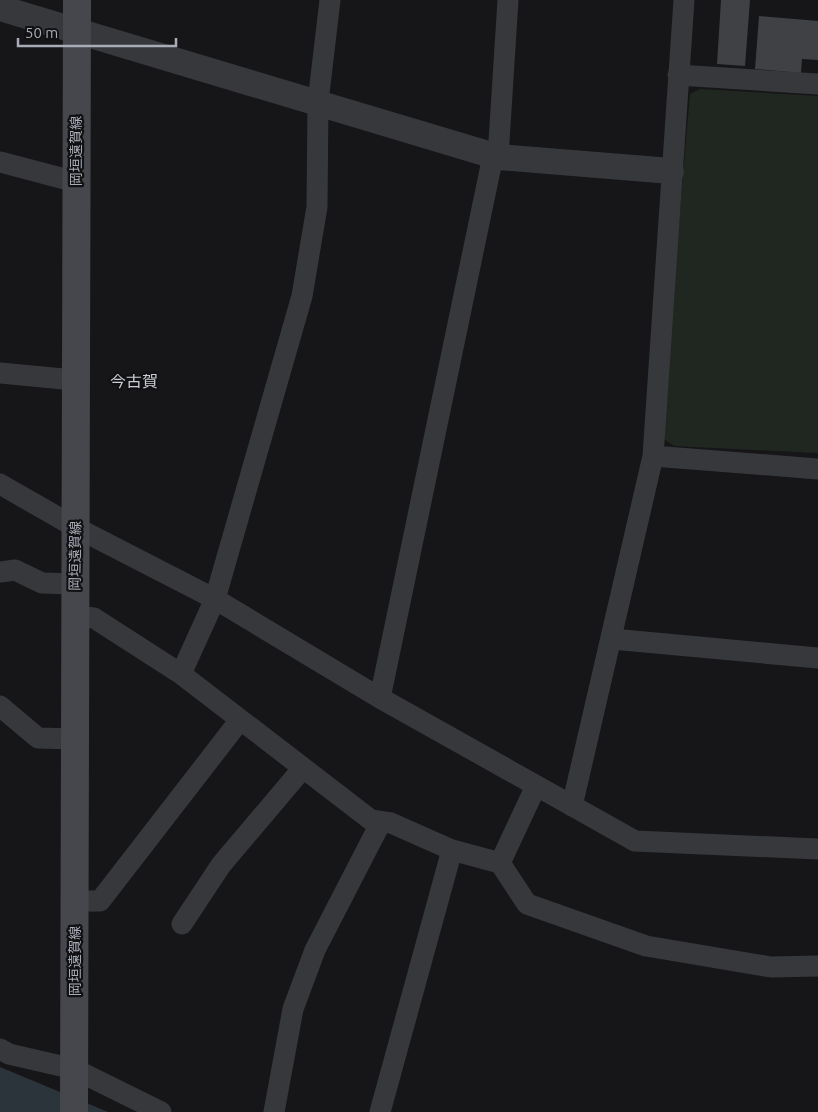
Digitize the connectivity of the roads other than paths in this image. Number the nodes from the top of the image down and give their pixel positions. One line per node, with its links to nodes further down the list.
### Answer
1 (77, 0): 6 (main road, 岡垣遠賀線)
2 (330, 0): 9 (street)
3 (508, 0): 10 (street)
4 (684, 0): 7 (street)
5 (0, 8): 6 (street)
6 (76, 32): 9 (street); 13 (main road, 岡垣遠賀線)
7 (678, 74): 8 (street); 12 (street)
8 (818, 84)
9 (318, 102): 10 (street); 22 (street)
10 (495, 157): 12 (street); 27 (street)
11 (0, 162): 13 (street)
12 (671, 170): 16 (street)
13 (76, 182): 15 (main road, 岡垣遠賀線)
14 (0, 373): 15 (street)
15 (74, 380): 19 (main road, 岡垣遠賀線)
16 (653, 456): 17 (street); 24 (street)
17 (818, 469)
18 (0, 484): 19 (street)
19 (75, 527): 21 (main road, 岡垣遠賀線); 22 (street)
20 (0, 572): 21 (street)
21 (74, 584): 23 (main road, 岡垣遠賀線)
22 (216, 599): 26 (street); 27 (street)
23 (74, 616): 26 (street); 30 (main road, 岡垣遠賀線)
24 (612, 639): 25 (street); 33 (street)
25 (818, 658)
26 (181, 674): 29 (street)
27 (380, 698): 32 (street)
28 (0, 706): 30 (street)
29 (240, 720): 31 (street); 38 (street)
30 (75, 739): 38 (main road, 岡垣遠賀線)
31 (303, 768): 34 (street); 39 (street)
32 (536, 786): 33 (street); 37 (street)
33 (572, 806): 35 (street)
34 (381, 822): 36 (street); 45 (street)
35 (818, 849)
36 (452, 850): 37 (street); 46 (street)
37 (500, 863): 40 (street)
38 (76, 901): 42 (main road, 岡垣遠賀線)
39 (182, 924)
40 (818, 966)
41 (0, 1049): 42 (street)
42 (74, 1069): 43 (main road, 岡垣遠賀線); 44 (street)
43 (74, 1112)
44 (161, 1112)
45 (274, 1112)
46 (380, 1112)

